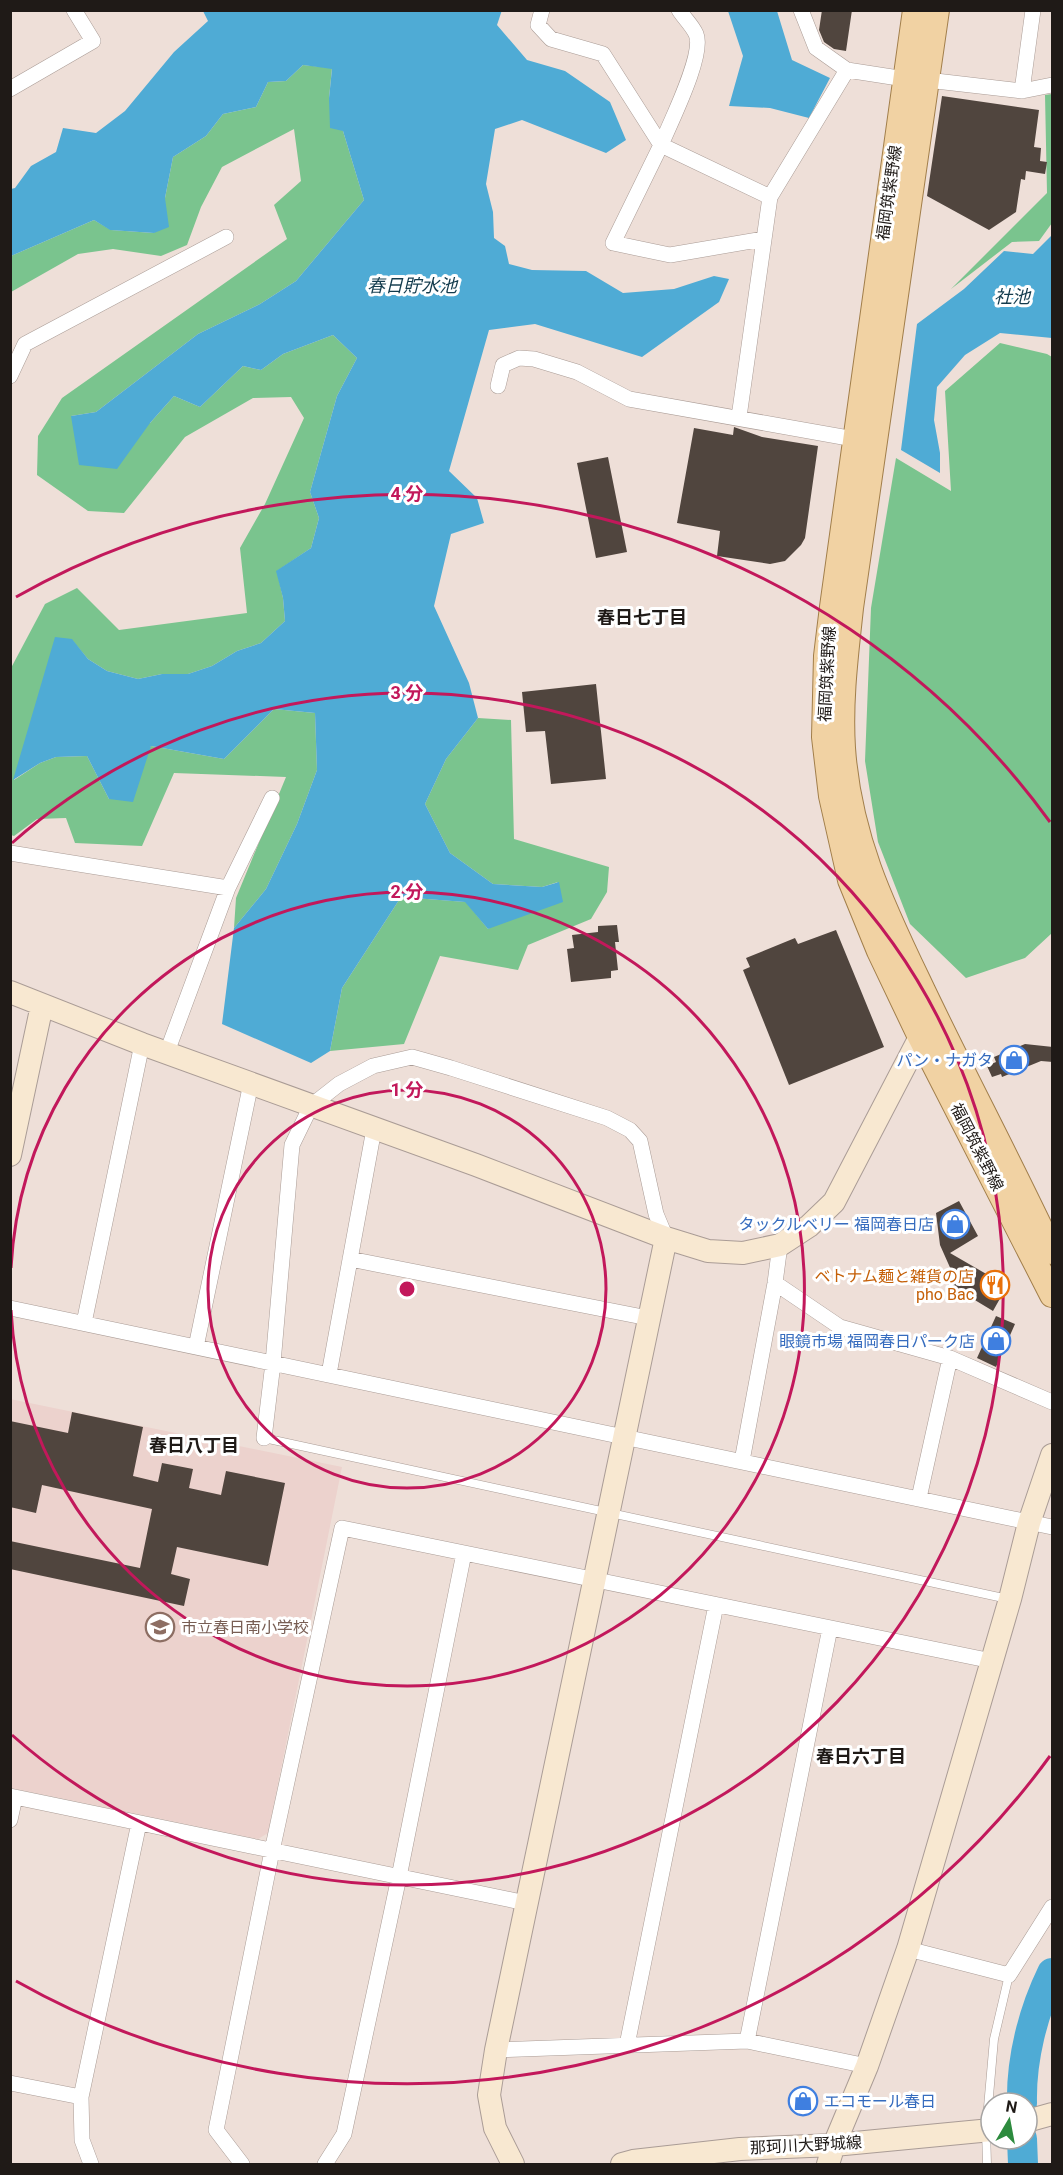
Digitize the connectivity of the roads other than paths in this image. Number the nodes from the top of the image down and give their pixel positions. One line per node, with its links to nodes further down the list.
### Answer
1 (74, 10): 11 (street)
2 (542, 10): 13 (street)
3 (679, 10): 13 (street)
4 (801, 10): 8 (street)
5 (915, 10): 9 (main road, 福岡筑紫野線)
6 (937, 10): 9 (main road, 福岡筑紫野線)
7 (1033, 10): 12 (street)
8 (848, 70): 9 (street); 14 (street)
9 (916, 80): 12 (street); 20 (main road, 福岡筑紫野線); 35 (main road, 福岡筑紫野線)
10 (1053, 85): 12 (street)
11 (10, 89)
12 (1022, 90)
13 (661, 145): 14 (street); 16 (street)
14 (770, 196): 16 (street)
15 (226, 237): 17 (street)
16 (764, 239): 19 (street)
17 (10, 376)
18 (498, 386): 19 (street)
19 (740, 417): 20 (street)
20 (854, 439): 26 (main road, 福岡筑紫野線)
21 (272, 798): 23 (street)
22 (10, 853): 23 (street)
23 (228, 888): 28 (street)
24 (10, 992): 25 (street)
25 (42, 1005): 27 (street); 32 (street)
26 (920, 1037): 34 (street); 38 (main road, 福岡筑紫野線)
27 (142, 1044): 28 (street); 41 (street)
28 (167, 1052): 29 (street)
29 (251, 1083): 30 (street); 42 (street)
30 (311, 1106): 31 (street); 33 (street); 44 (street)
31 (374, 1129): 33 (street); 36 (street)
32 (10, 1155)
33 (666, 1238): 34 (street); 40 (street)
34 (780, 1245): 37 (street)
35 (1053, 1252)
36 (350, 1259): 40 (street); 45 (street)
37 (775, 1283): 43 (street); 50 (street)
38 (1053, 1295)
39 (10, 1308): 41 (street)
40 (648, 1318): 47 (street)
41 (84, 1323): 42 (street)
42 (196, 1347): 44 (street)
43 (950, 1358): 46 (street); 51 (street)
44 (273, 1363): 45 (street); 48 (street)
45 (328, 1374): 47 (street)
46 (1053, 1402)
47 (624, 1436): 50 (street); 52 (street)
48 (264, 1438): 52 (lane)
49 (1053, 1455): 53 (street)
50 (742, 1461): 51 (street)
51 (919, 1498): 53 (street)
52 (608, 1512): 56 (street); 57 (lane)
53 (1029, 1523): 54 (street); 57 (street)
54 (1053, 1527)
55 (464, 1553): 56 (street); 64 (street); 65 (street)
56 (594, 1580): 58 (street); 66 (street)
57 (1010, 1599): 60 (street)
58 (716, 1605): 59 (street); 71 (street)
59 (830, 1628): 60 (street); 70 (street)
60 (992, 1661): 68 (street)
61 (13, 1797): 62 (street); 63 (street)
62 (10, 1820)
63 (139, 1823): 64 (street); 76 (street)
64 (272, 1851): 65 (street); 80 (street)
65 (399, 1877): 66 (street); 81 (street)
66 (526, 1903): 72 (street)
67 (1053, 1907): 69 (street)
68 (908, 1949): 69 (street); 73 (street)
69 (1009, 1975): 75 (lane)
70 (747, 2041): 71 (street); 73 (street)
71 (627, 2045): 72 (street)
72 (496, 2050): 82 (street)
73 (867, 2067): 78 (street)
74 (10, 2083): 76 (street)
75 (991, 2091)
76 (81, 2097): 79 (street)
77 (979, 2132): 78 (street, 那珂川大野城線)
78 (831, 2155): 83 (street, 那珂川大野城線)
79 (91, 2164)
80 (242, 2164)
81 (325, 2164)
82 (513, 2164)
83 (621, 2164)

